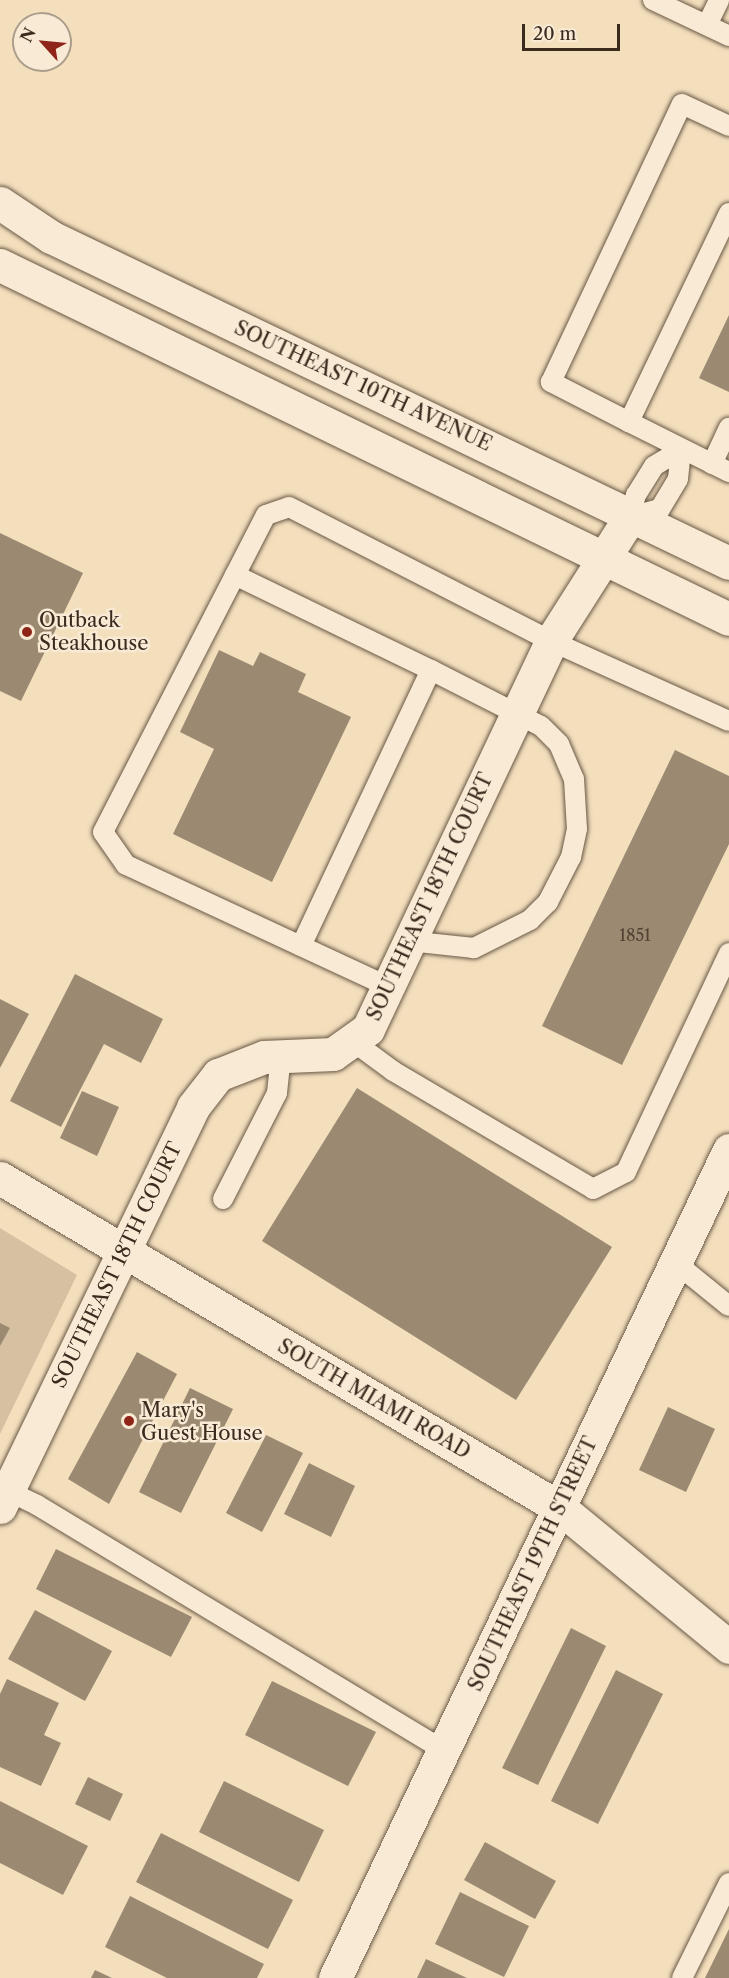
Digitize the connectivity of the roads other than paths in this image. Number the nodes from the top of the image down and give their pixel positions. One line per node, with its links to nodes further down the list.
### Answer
1 (652, 0): 3 (lane)
2 (719, 0): 3 (lane)
3 (707, 25): 4 (lane)
4 (729, 36)
5 (729, 126): 10 (lane)
6 (0, 203): 9 (street, SOUTHEAST 10TH AVENUE)
7 (729, 213): 10 (lane)
8 (0, 266): 13 (street)
9 (411, 410): 13 (street); 15 (street, SOUTHEAST 10TH AVENUE)
10 (629, 422): 12 (lane)
11 (729, 428): 14 (lane)
12 (681, 450): 14 (lane); 15 (lane); 15 (lane)
13 (388, 454): 16 (street)
14 (721, 468)
15 (630, 516): 16 (street, SOUTHEAST 18TH COURT); 17 (street, SOUTHEAST 10TH AVENUE)
16 (603, 558): 19 (street); 20 (street, SOUTHEAST 18TH COURT)
17 (729, 563)
18 (235, 575): 20 (lane); 21 (lane); 25 (lane)
19 (729, 619)
20 (551, 640): 22 (street, SOUTHEAST 18TH COURT); 23 (lane)
21 (431, 670): 22 (lane); 25 (lane)
22 (515, 716): 24 (street, SOUTHEAST 18TH COURT); 24 (lane)
23 (729, 721)
24 (409, 941): 27 (street, SOUTHEAST 18TH COURT)
25 (301, 946): 27 (lane)
26 (729, 953): 28 (lane)
27 (387, 986): 28 (street, SOUTHEAST 18TH COURT)
28 (351, 1040): 29 (street, SOUTHEAST 18TH COURT)
29 (281, 1056): 32 (lane); 33 (street, SOUTHEAST 18TH COURT)
30 (727, 1161): 34 (street, SOUTHEAST 19TH STREET)
31 (0, 1178): 33 (street, SOUTH MIAMI ROAD)
32 (223, 1199)
33 (123, 1252): 36 (street, SOUTHEAST 18TH COURT); 37 (street, SOUTH MIAMI ROAD)
34 (676, 1263): 35 (lane); 37 (street, SOUTHEAST 19TH STREET)
35 (729, 1306)
36 (2, 1495): 39 (lane)
37 (560, 1508): 38 (street, SOUTH MIAMI ROAD); 39 (street, SOUTHEAST 19TH STREET)
38 (726, 1636)
39 (444, 1751): 41 (street, SOUTHEAST 19TH STREET)
40 (729, 1883): 42 (lane)
41 (335, 1978)
42 (682, 1978)

